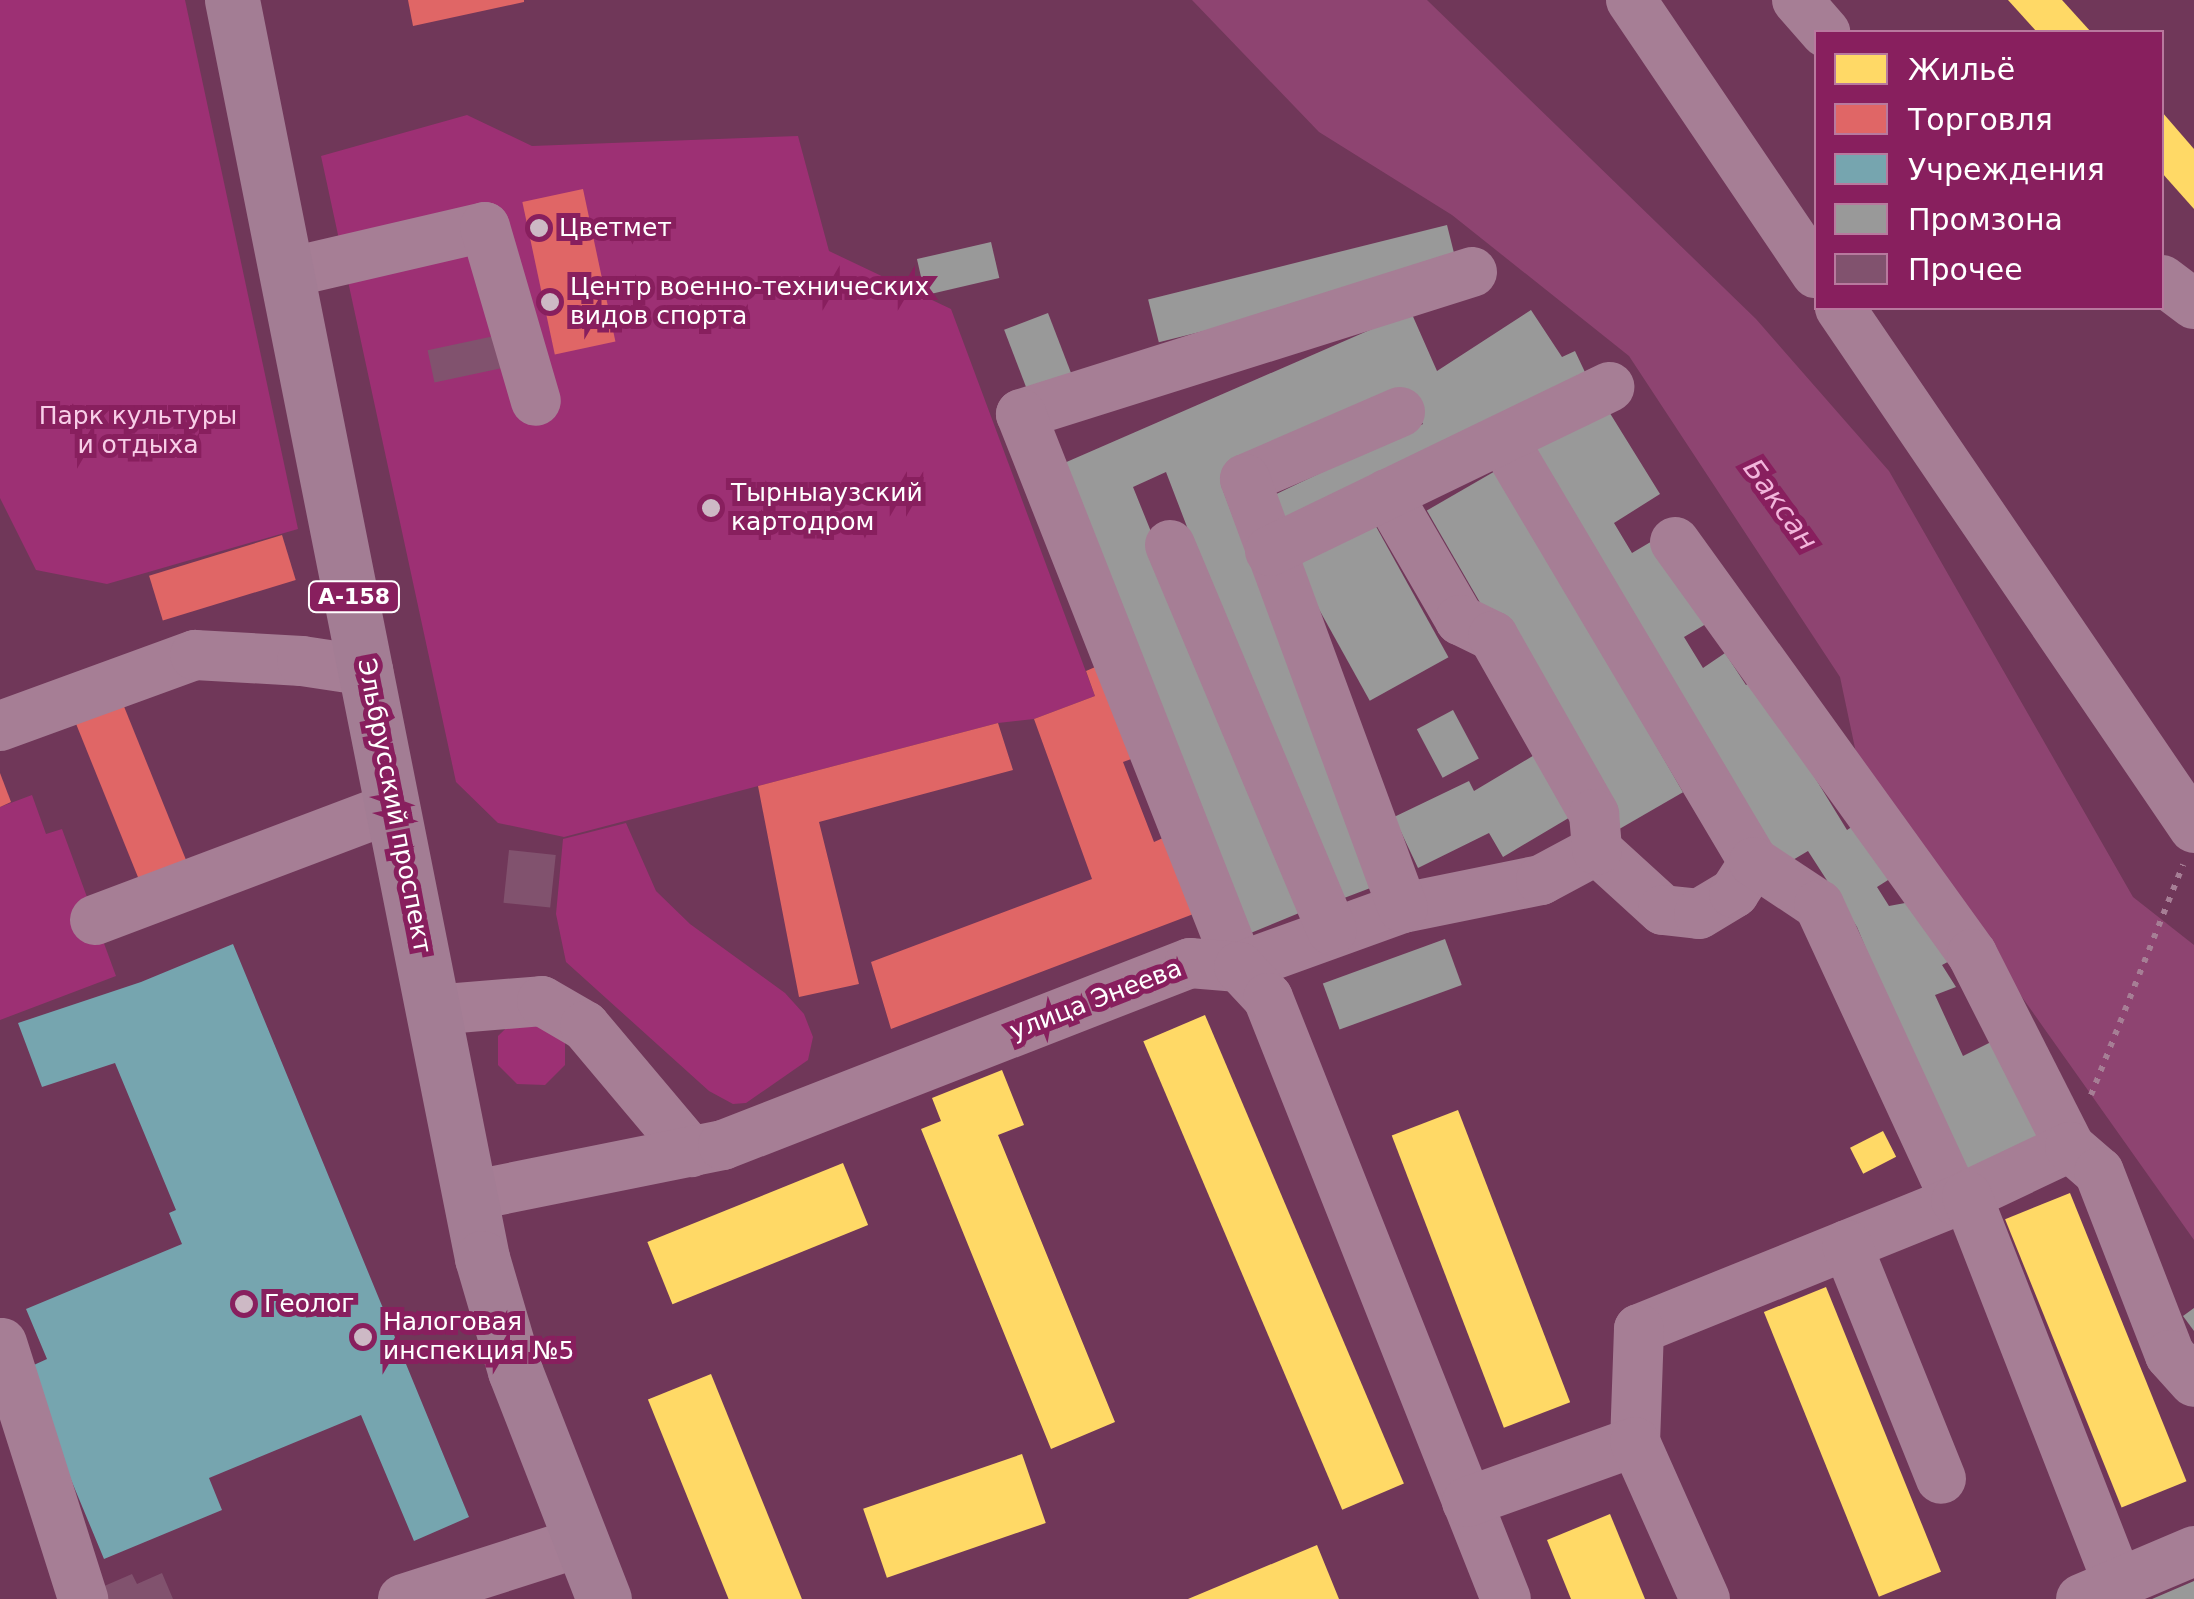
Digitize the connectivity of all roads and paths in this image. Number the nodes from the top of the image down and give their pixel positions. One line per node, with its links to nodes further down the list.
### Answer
1 (232, 0): 6 (main road, Эльбрусский проспект / А-158)
2 (1631, 0): 5 (street)
3 (1797, 0): 4 (street)
4 (1823, 30)
5 (1814, 270)
6 (287, 272): 12 (street); 19 (main road, Эльбрусский проспект / А-158)
7 (1472, 272): 28 (street)
8 (2164, 282): 9 (street)
9 (2194, 304)
10 (1841, 310): 22 (street)
11 (1610, 386): 14 (street)
12 (536, 400)
13 (1400, 412): 18 (street)
14 (1502, 440): 15 (street); 24 (street)
15 (1388, 494): 18 (street); 23 (street)
16 (1675, 542): 30 (street)
17 (1170, 545): 27 (street)
18 (1270, 551): 25 (street)
19 (368, 671): 20 (street); 21 (main road, Эльбрусский проспект / А-158)
20 (0, 726)
21 (394, 807): 26 (street); 29 (main road, Эльбрусский проспект / А-158)
22 (2190, 842): 30 (path)
23 (1596, 850): 24 (street); 25 (street)
24 (1754, 862): 33 (street)
25 (1404, 908): 27 (street)
26 (95, 920)
27 (1332, 930): 28 (street)
28 (1238, 967): 31 (street, улица Энеева); 39 (street)
29 (434, 1010): 31 (street); 32 (main road, Эльбрусский проспект / А-158)
30 (2070, 1147): 33 (street); 36 (street)
31 (691, 1152): 32 (street, улица Энеева)
32 (470, 1196): 40 (main road, Эльбрусский проспект / А-158)
33 (1961, 1198): 34 (street); 42 (street)
34 (1846, 1245): 37 (street); 38 (street)
35 (2, 1343): 43 (street)
36 (2194, 1382)
37 (1636, 1442): 39 (street); 47 (street)
38 (1940, 1479)
39 (1467, 1502): 46 (street)
40 (580, 1542): 44 (street); 45 (main road, Эльбрусский проспект / А-158)
41 (2194, 1552): 42 (street)
42 (2099, 1591)
43 (83, 1599)
44 (403, 1599)
45 (604, 1599)
46 (1506, 1599)
47 (1705, 1599)

